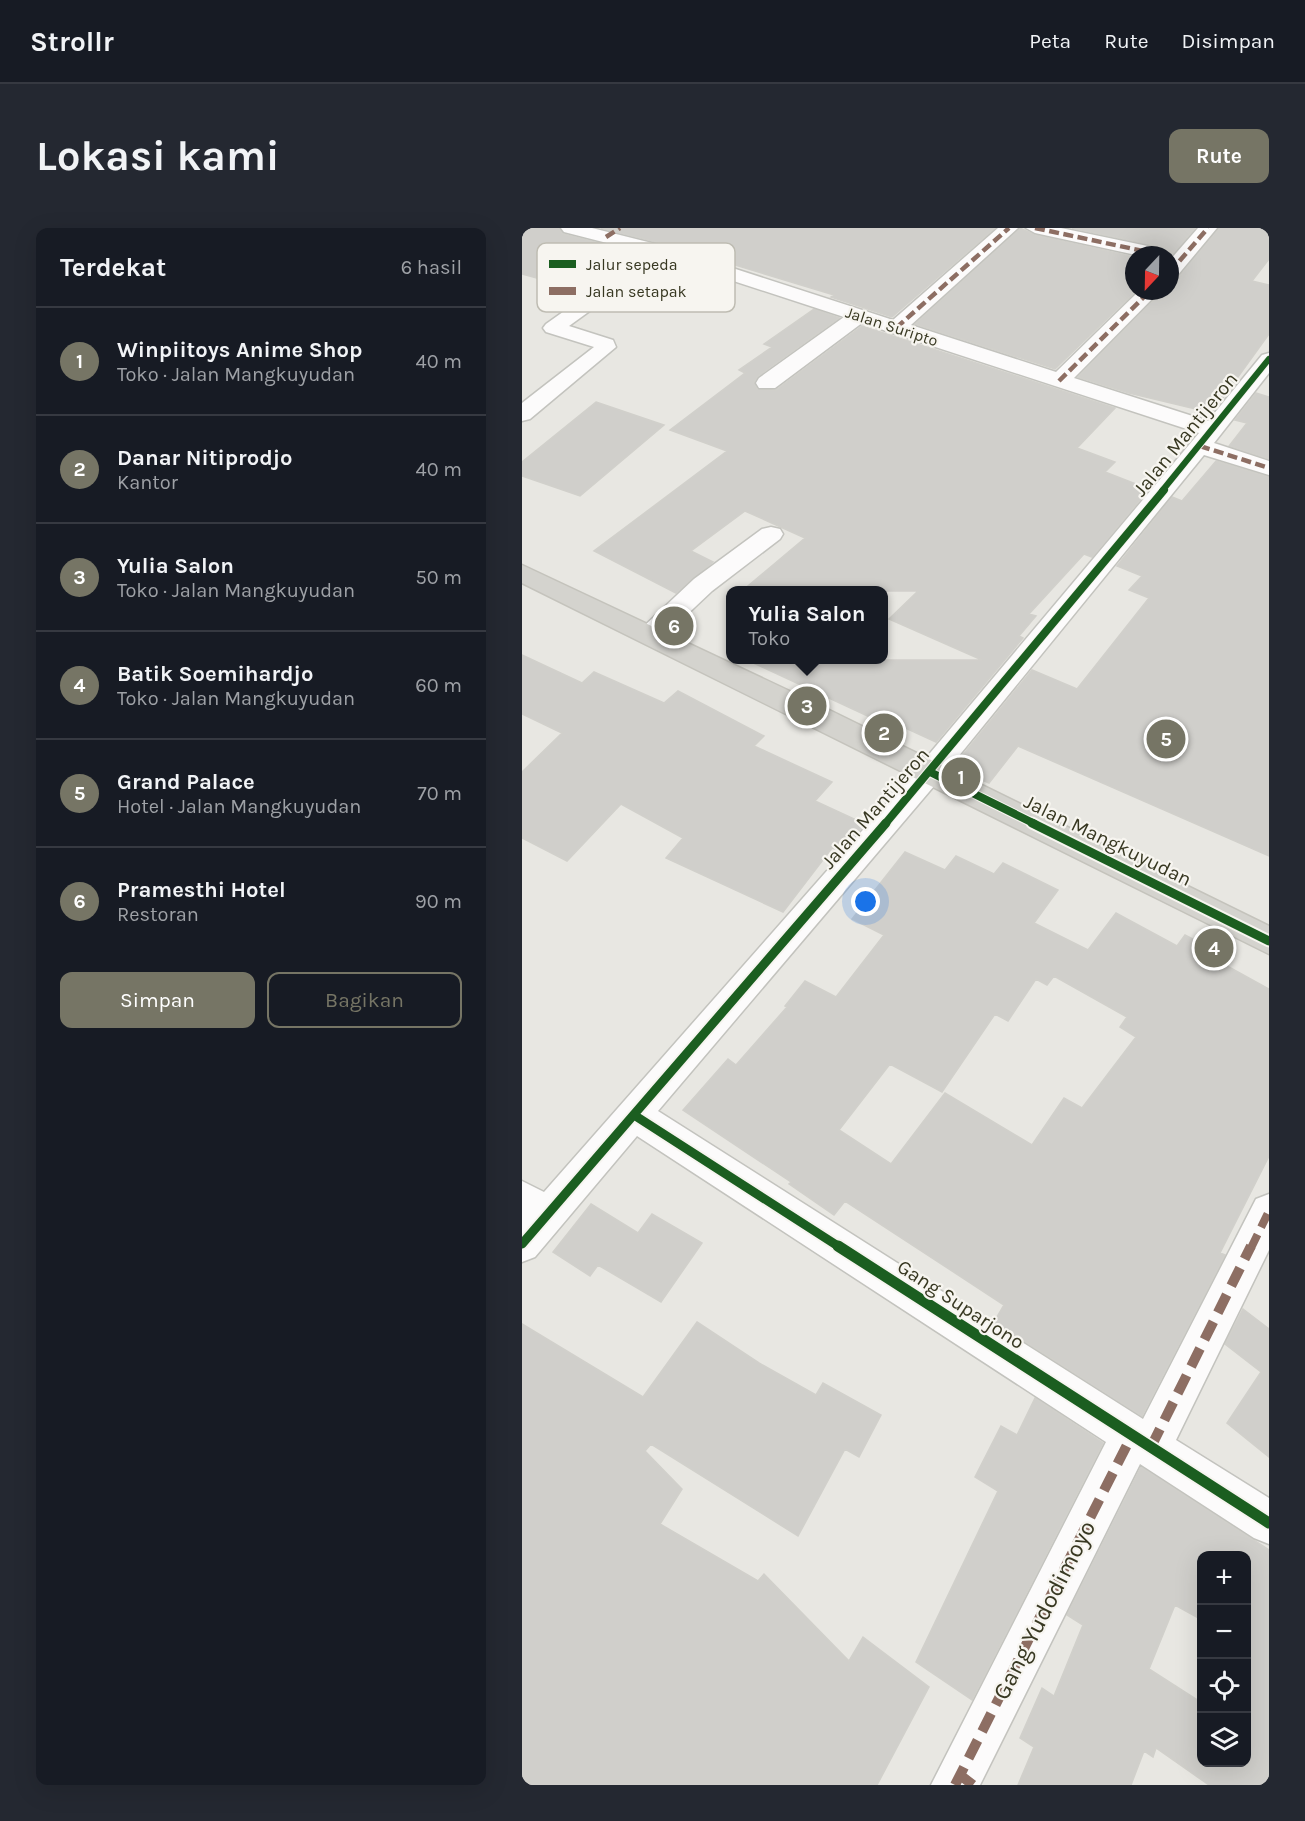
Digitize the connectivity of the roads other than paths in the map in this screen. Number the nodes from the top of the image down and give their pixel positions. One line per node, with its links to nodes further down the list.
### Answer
1 (570, 228): 6 (street, Jalan Suripto)
2 (1009, 228): 14 (street)
3 (1017, 228): 4 (street)
4 (1034, 228): 8 (street)
5 (1208, 228): 9 (street)
6 (613, 233): 7 (street, Jalan Suripto)
7 (640, 243)
8 (1125, 247)
9 (1179, 258)
10 (735, 275): 13 (street, Jalan Suripto)
11 (1141, 300): 16 (street)
12 (575, 312): 18 (street)
13 (859, 315): 14 (street, Jalan Suripto); 17 (street)
14 (896, 328): 16 (street, Jalan Suripto)
15 (1269, 359): 19 (street, Jalan Mantijeron)
16 (1059, 381): 19 (street, Jalan Suripto)
17 (767, 383)
18 (522, 414)
19 (1207, 438): 20 (street, Jalan Suripto); 24 (street, Jalan Mantijeron)
20 (1269, 468)
21 (771, 534): 23 (street)
22 (522, 573): 23 (main road, Jalan Mangkuyudan)
23 (650, 635): 24 (main road, Jalan Mangkuyudan)
24 (930, 772): 25 (main road, Jalan Mangkuyudan); 26 (street, Jalan Mantijeron)
25 (1269, 940)
26 (634, 1115): 27 (street, Jalan Mantijeron); 30 (street, Gang Suparjono)
27 (534, 1206): 29 (street, Jalan Mantijeron)
28 (1269, 1211): 30 (street, Gang Yudodimoyo)
29 (522, 1244)
30 (1141, 1441): 31 (street, Gang Suparjono); 32 (street, Gang Yudodimoyo)
31 (1269, 1523)
32 (963, 1782)

